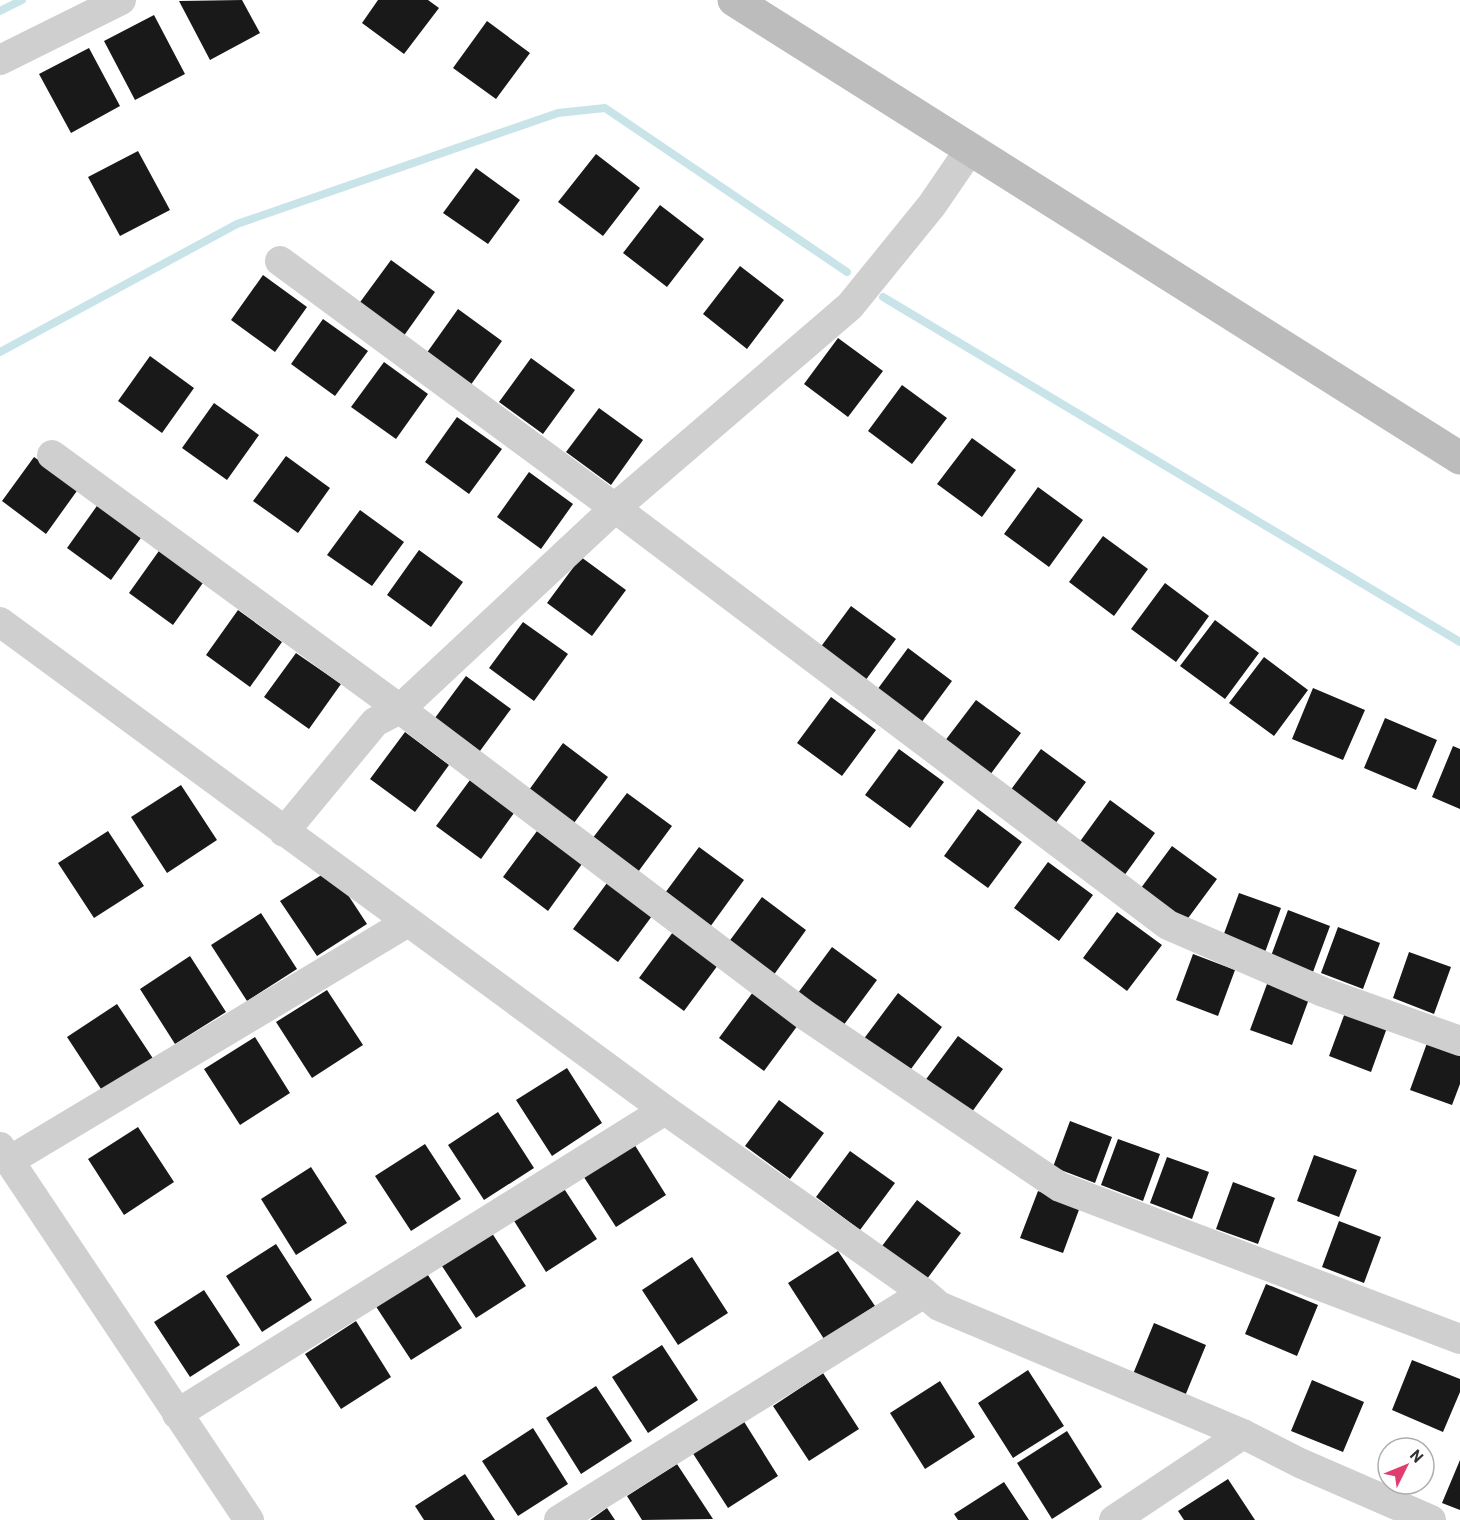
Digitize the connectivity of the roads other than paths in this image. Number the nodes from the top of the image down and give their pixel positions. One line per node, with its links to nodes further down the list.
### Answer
1 (121, 0): 3 (street)
2 (734, 0): 4 (main road)
3 (0, 60)
4 (971, 148): 7 (main road); 8 (street)
5 (280, 261): 8 (street)
6 (52, 455): 10 (street)
7 (1460, 458)
8 (615, 508): 10 (street); 13 (street)
9 (0, 622): 11 (street)
10 (400, 709): 11 (street); 17 (street)
11 (284, 832): 12 (street)
12 (408, 922): 14 (street); 15 (street)
13 (1460, 1041)
14 (665, 1110): 16 (street); 18 (street)
15 (5, 1154): 18 (street)
16 (924, 1293): 19 (street); 21 (street)
17 (1460, 1339)
18 (177, 1413): 20 (street)
19 (1243, 1434): 22 (street); 23 (street)
20 (249, 1520)
21 (559, 1520)
22 (1114, 1520)
23 (1431, 1520)

